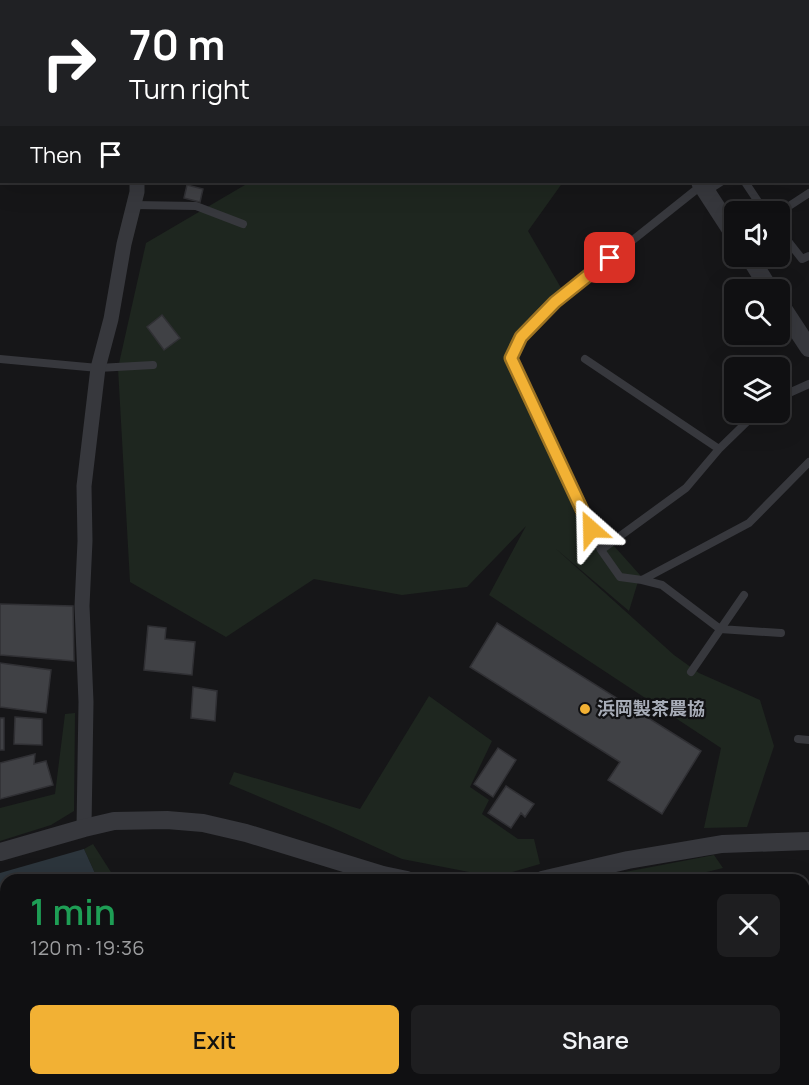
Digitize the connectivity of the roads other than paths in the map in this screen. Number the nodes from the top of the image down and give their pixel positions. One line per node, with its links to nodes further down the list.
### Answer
1 (137, 183): 6 (street)
2 (746, 183): 5 (lane)
3 (707, 185): 8 (street); 23 (lane)
4 (809, 193): 7 (lane)
5 (758, 201)
6 (134, 205): 9 (lane); 17 (street)
7 (790, 205)
8 (724, 216)
9 (243, 224)
10 (790, 244): 11 (lane)
11 (809, 256)
12 (790, 319): 13 (street)
13 (807, 344)
14 (0, 359): 17 (lane)
15 (585, 359): 21 (lane)
16 (153, 364): 17 (lane)
17 (98, 368): 31 (street)
18 (809, 384): 19 (lane)
19 (790, 393)
20 (746, 423): 21 (lane)
21 (719, 449): 23 (lane)
22 (809, 462): 24 (lane)
23 (601, 550): 24 (lane)
24 (642, 580): 26 (lane)
25 (744, 595): 26 (lane)
26 (720, 629): 27 (lane); 28 (lane)
27 (781, 633)
28 (691, 672)
29 (798, 740): 30 (lane)
30 (809, 740)
31 (84, 828): 33 (street); 34 (street)
32 (809, 841): 35 (street)
33 (0, 852)
34 (370, 874)
35 (568, 874)

